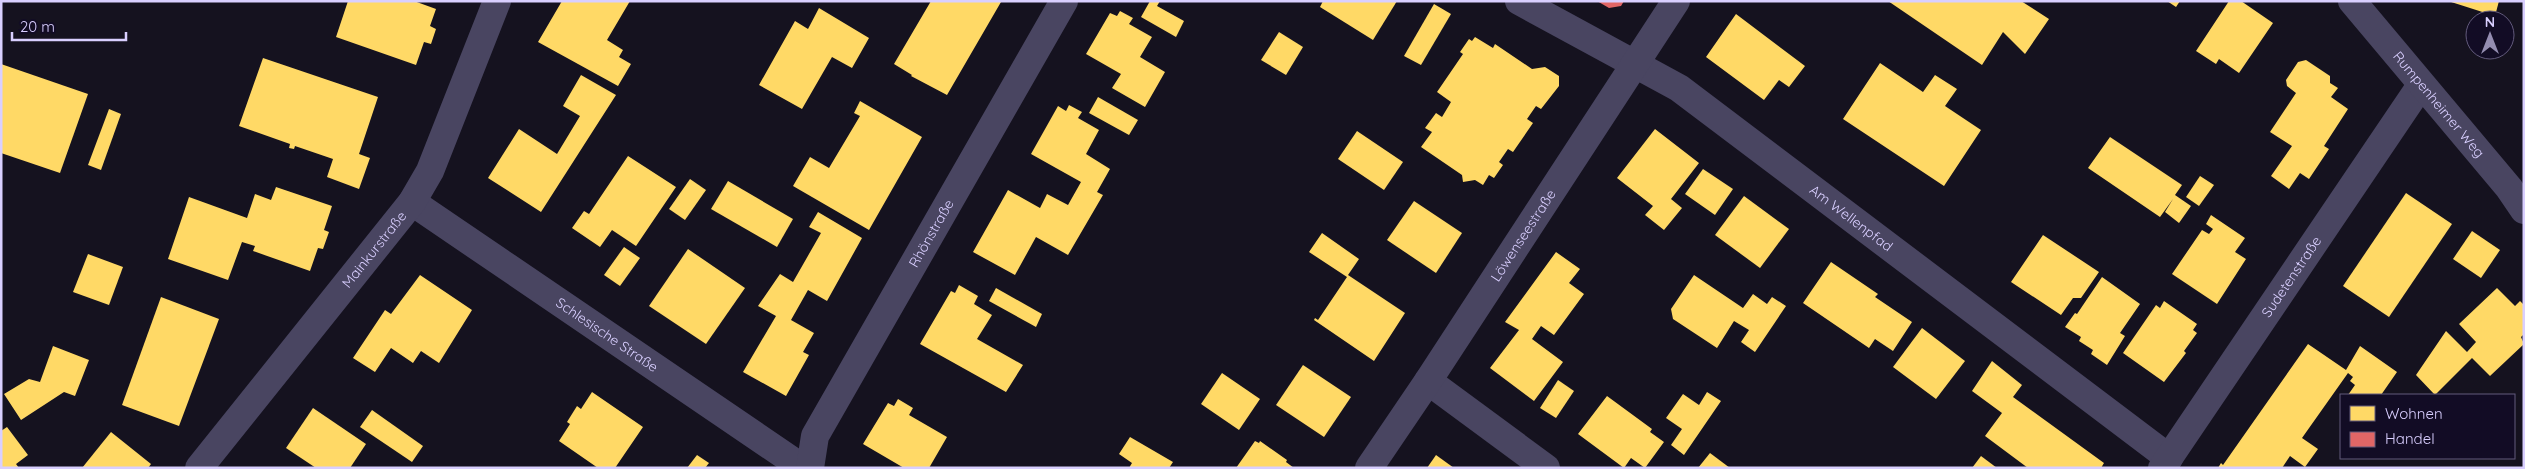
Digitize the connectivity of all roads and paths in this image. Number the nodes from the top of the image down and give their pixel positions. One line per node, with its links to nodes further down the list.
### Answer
1 (497, 1): 8 (street, Mainkurstraße)
2 (1064, 1): 14 (street, Rhönstraße)
3 (1519, 1): 6 (street, Am Wellenpfad)
4 (1676, 1): 6 (street, Löwenseestraße)
5 (2352, 1): 7 (street, Rumpenheimer Weg)
6 (1633, 64): 10 (street, Löwenseestraße); 11 (street, Am Wellenpfad)
7 (2420, 85): 9 (street, Rumpenheimer Weg); 11 (street, Sudetenstraße)
8 (412, 202): 12 (street, Mainkurstraße); 13 (street, Schlesische Straße)
9 (2524, 210)
10 (1428, 381): 15 (street, Löwenseestraße); 16 (street)
11 (2166, 463)
12 (199, 468)
13 (803, 468)
14 (810, 468)
15 (1368, 468)
16 (1546, 468)

